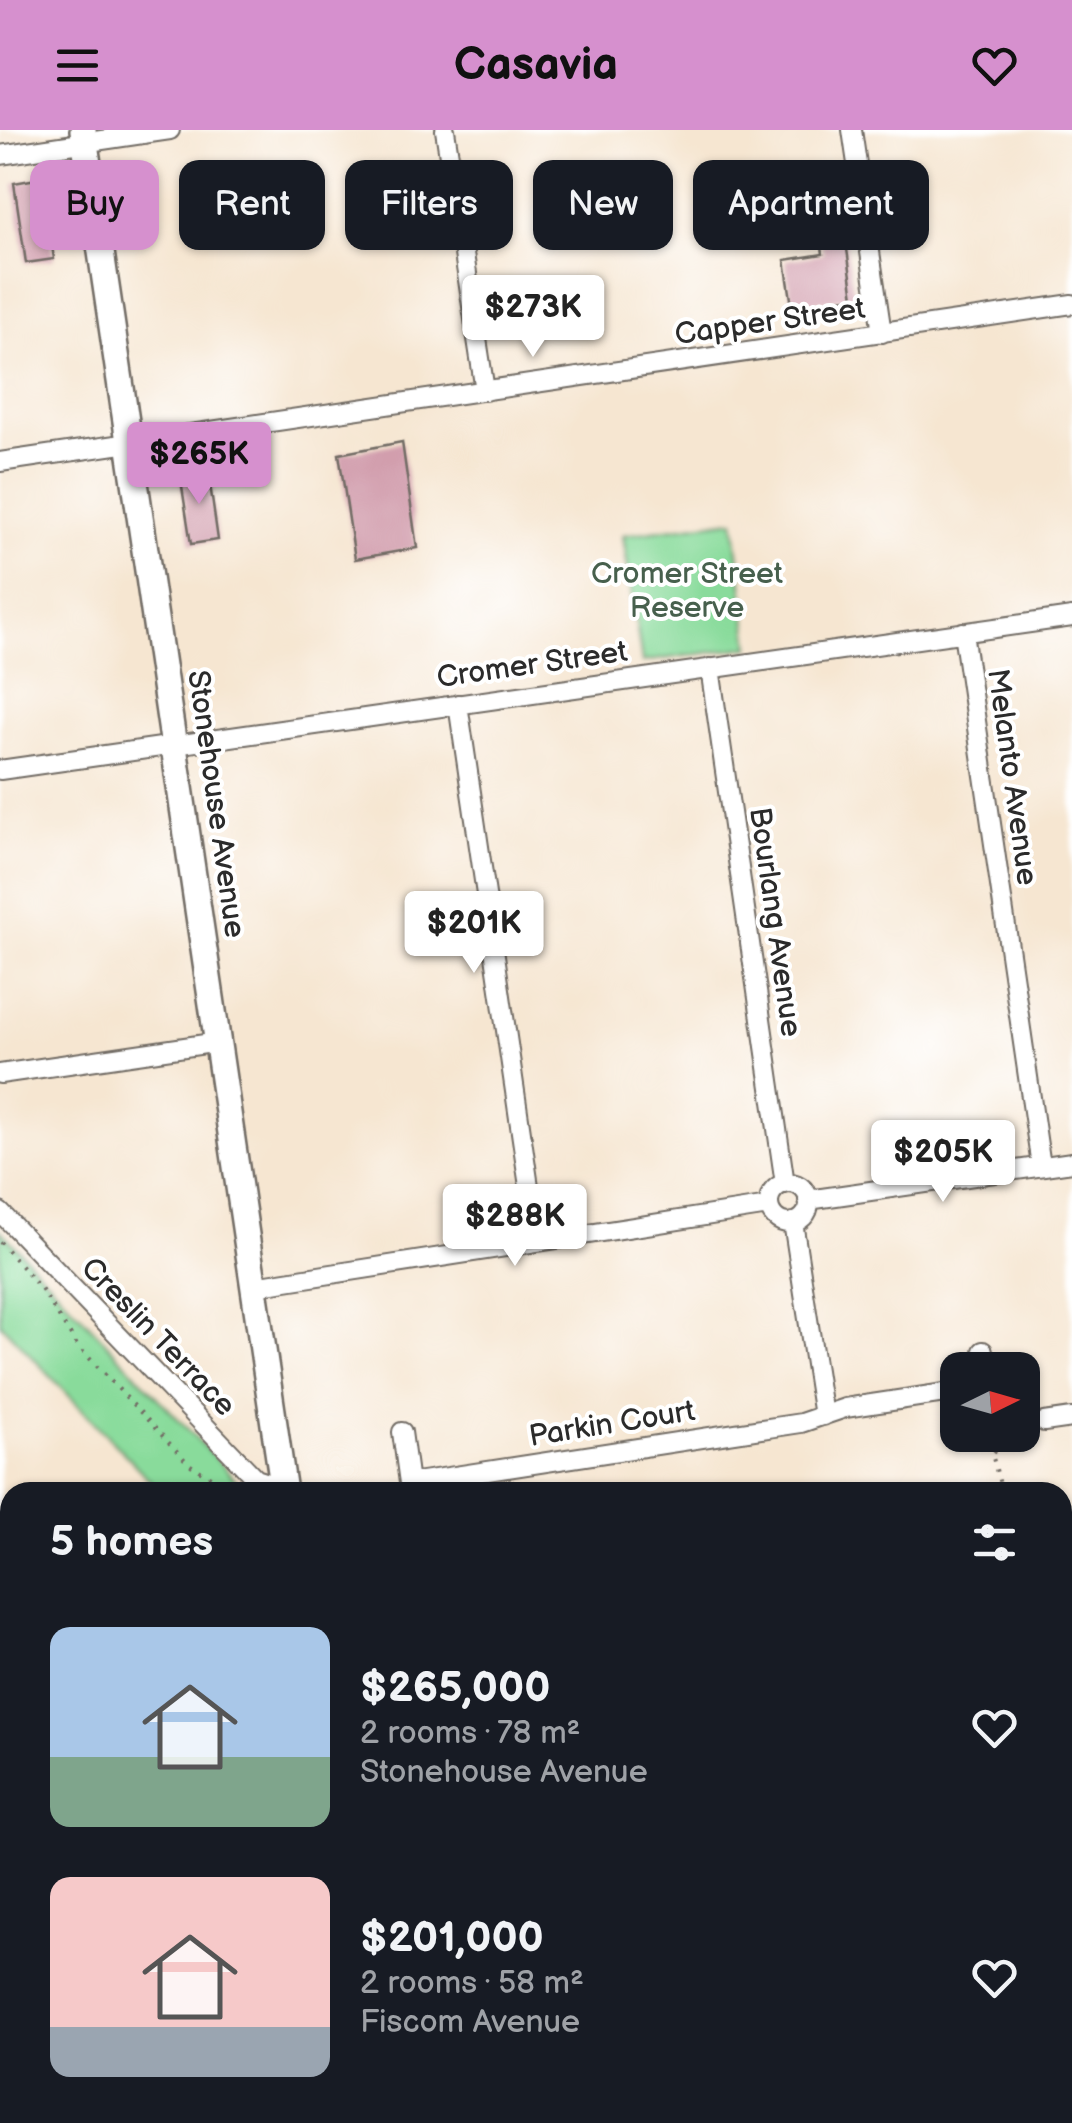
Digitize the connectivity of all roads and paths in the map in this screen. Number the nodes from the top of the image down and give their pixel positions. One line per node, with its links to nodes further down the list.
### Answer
1 (170, 130): 4 (street)
2 (445, 130): 8 (street)
3 (852, 130): 7 (street)
4 (84, 136): 5 (street); 9 (street, Stonehouse Avenue)
5 (0, 156)
6 (1072, 304): 7 (street, Capper Street)
7 (882, 333): 8 (street, Capper Street)
8 (485, 391): 9 (street, Capper Street)
9 (130, 443): 10 (street, Capper Street); 15 (street, Stonehouse Avenue)
10 (0, 462)
11 (1072, 617): 12 (street, Cromer Street)
12 (962, 632): 13 (street, Cromer Street); 20 (street, Melanto Avenue)
13 (710, 668): 14 (street, Cromer Street); 21 (street, Bourlang Avenue)
14 (458, 704): 15 (street, Cromer Street); 26 (street)
15 (175, 744): 16 (street, Cromer Street); 17 (street, Stonehouse Avenue)
16 (0, 770)
17 (218, 1042): 18 (street); 28 (street, Stonehouse Avenue)
18 (0, 1074)
19 (1072, 1162): 20 (street)
20 (1041, 1166): 22 (street)
21 (785, 1184): 22 (street); 23 (street)
22 (808, 1200): 25 (street)
23 (769, 1206): 25 (street); 26 (street)
24 (0, 1212): 37 (street, Creslin Terrace)
25 (792, 1222): 30 (street)
26 (537, 1241): 28 (street)
27 (0, 1242): 36 (path)
28 (254, 1286): 38 (street, Stonehouse Avenue)
29 (940, 1394): 30 (street, Parkin Court)
30 (823, 1416): 40 (street, Parkin Court)
31 (1072, 1418): 32 (street)
32 (1044, 1422): 33 (path)
33 (1040, 1428)
34 (402, 1432): 39 (street, Parkin Court)
35 (992, 1454): 41 (path)
36 (219, 1482)
37 (263, 1482)
38 (283, 1482)
39 (409, 1482)
40 (446, 1482)
41 (999, 1482)

